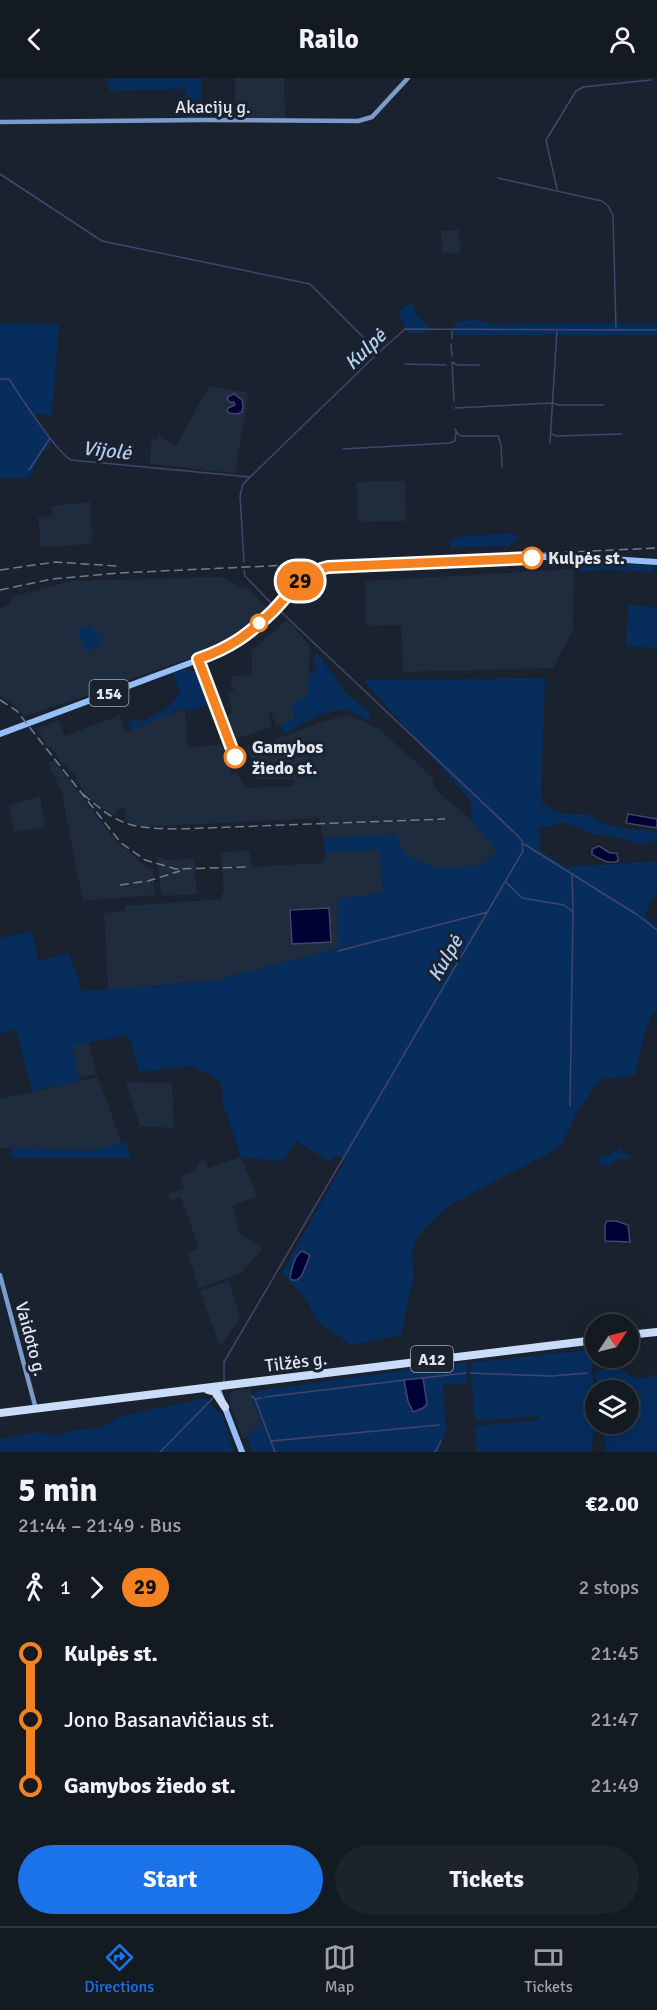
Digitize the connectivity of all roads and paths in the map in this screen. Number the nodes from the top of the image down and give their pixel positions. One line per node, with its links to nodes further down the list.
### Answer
1 (408, 78): 2 (street, Akacijų g.)
2 (0, 122)
3 (657, 562): 4 (main road, 154)
4 (0, 734)
5 (0, 1275): 13 (street, Vaidoto g.)
6 (657, 1332): 7 (highway)
7 (639, 1334)
8 (585, 1341): 9 (highway, Tilžės g. / A12)
9 (235, 1384): 10 (highway, Tilžės g. / A12); 12 (highway)
10 (217, 1387): 11 (highway, Tilžės g. / A12); 12 (main road)
11 (202, 1389): 12 (highway); 13 (highway, Tilžės g. / A12)
12 (225, 1407): 15 (main road)
13 (36, 1409): 14 (highway, Tilžės g. / A12)
14 (0, 1413)
15 (242, 1452)

